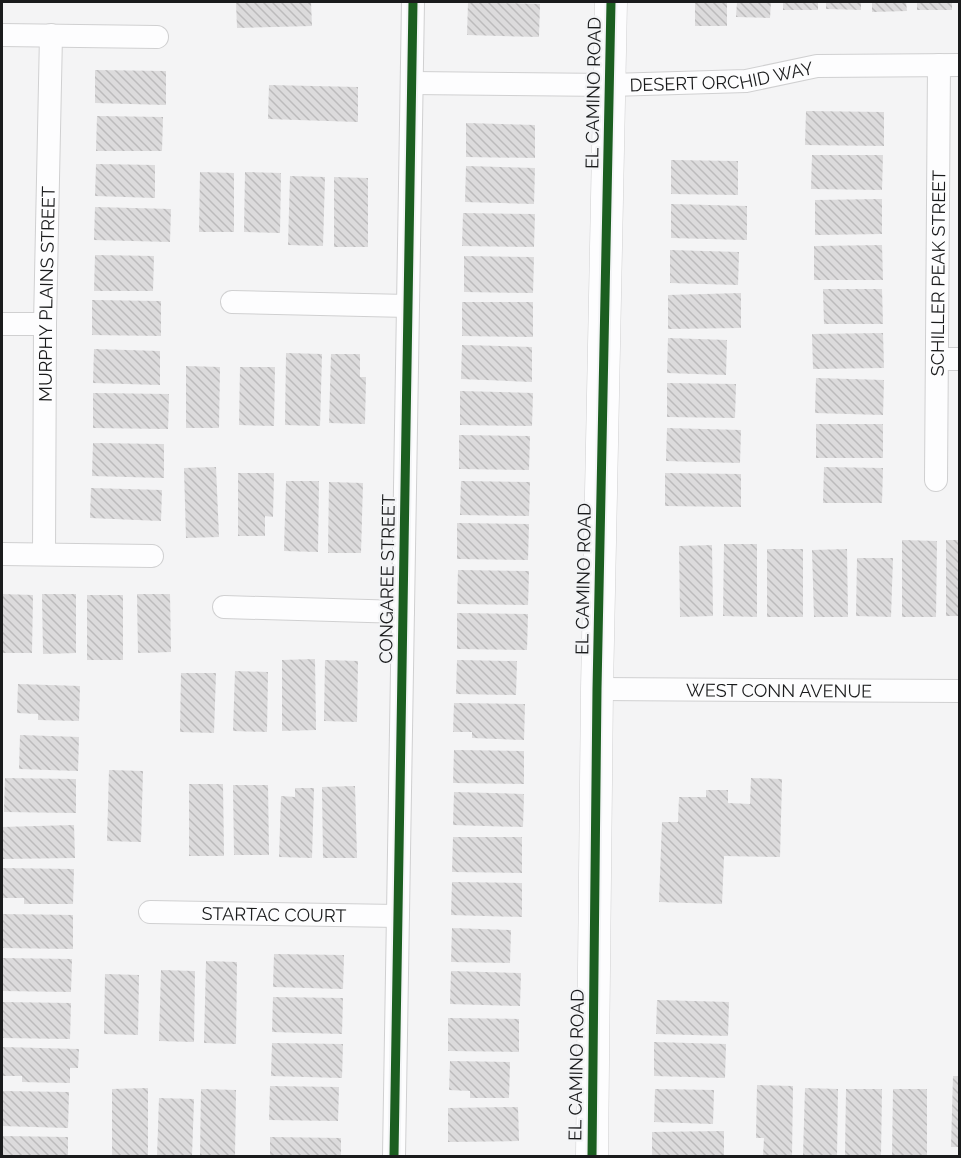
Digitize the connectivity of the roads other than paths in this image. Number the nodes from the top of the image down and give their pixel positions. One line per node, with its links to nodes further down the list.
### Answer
1 (413, 2): 7 (street, CONGAREE STREET)
2 (611, 2): 8 (street, EL CAMINO ROAD)
3 (2, 35): 4 (street)
4 (51, 35): 5 (street); 12 (street, MURPHY PLAINS STREET)
5 (157, 37)
6 (950, 65): 8 (street, DESERT ORCHID WAY); 13 (street, SCHILLER PEAK STREET)
7 (412, 83): 8 (street, DESERT ORCHID WAY); 10 (street, CONGAREE STREET)
8 (610, 85): 21 (street, EL CAMINO ROAD)
9 (232, 302): 10 (street)
10 (408, 306): 20 (street, CONGAREE STREET)
11 (2, 324): 12 (street)
12 (45, 324): 17 (street, MURPHY PLAINS STREET)
13 (937, 359): 14 (street); 15 (street, SCHILLER PEAK STREET)
14 (960, 359)
15 (936, 480)
16 (2, 554): 17 (street)
17 (44, 554): 18 (street)
18 (152, 556)
19 (224, 607): 20 (street)
20 (403, 612): 24 (street, CONGAREE STREET)
21 (597, 689): 22 (street, WEST CONN AVENUE); 26 (street, EL CAMINO ROAD)
22 (960, 691)
23 (150, 912): 24 (street, STARTAC COURT)
24 (398, 916): 25 (street, CONGAREE STREET)
25 (394, 1156)
26 (592, 1156)

